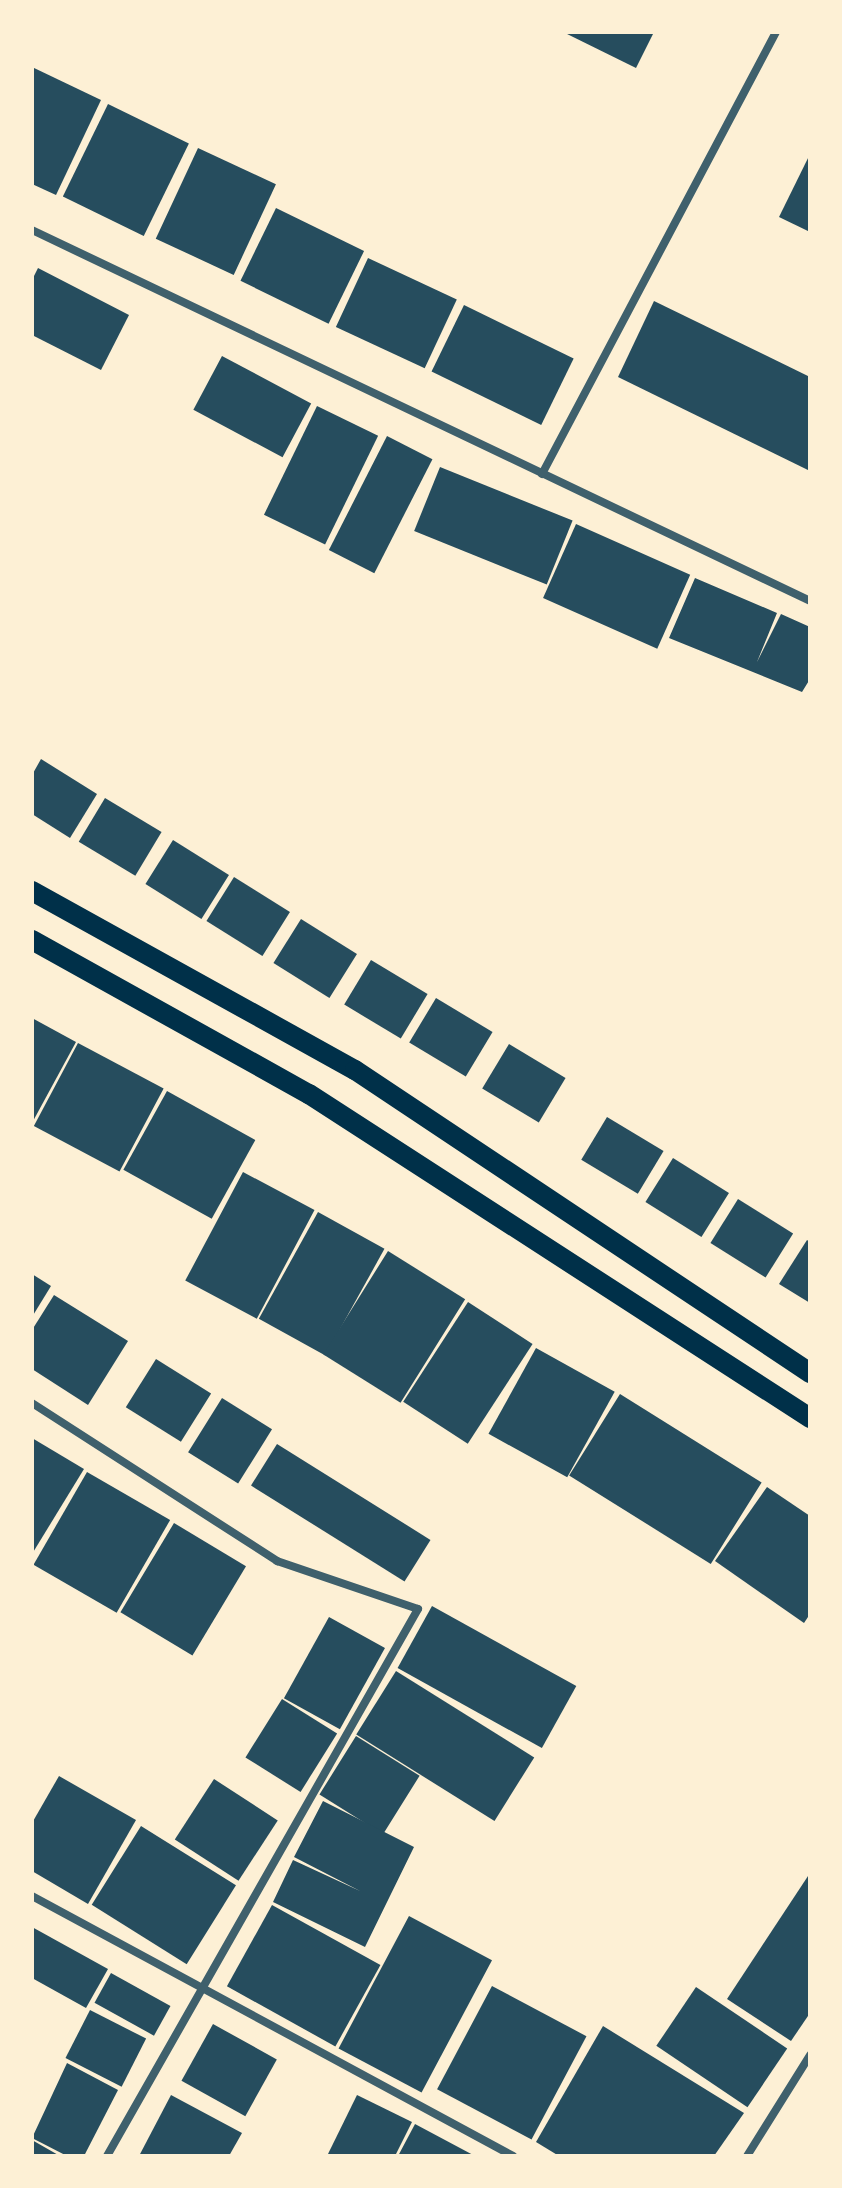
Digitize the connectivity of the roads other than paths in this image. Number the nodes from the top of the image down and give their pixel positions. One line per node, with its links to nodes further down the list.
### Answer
1 (776, 32): 3 (street)
2 (32, 230): 3 (street)
3 (542, 474): 4 (street)
4 (810, 601)
5 (32, 891): 7 (main road)
6 (32, 940): 9 (main road)
7 (810, 1373)
8 (32, 1403): 11 (street)
9 (810, 1418)
10 (32, 1896): 11 (street)
11 (202, 1987): 13 (street); 14 (street)
12 (810, 2055): 15 (street)
13 (107, 2156)
14 (513, 2156)
15 (747, 2156)

